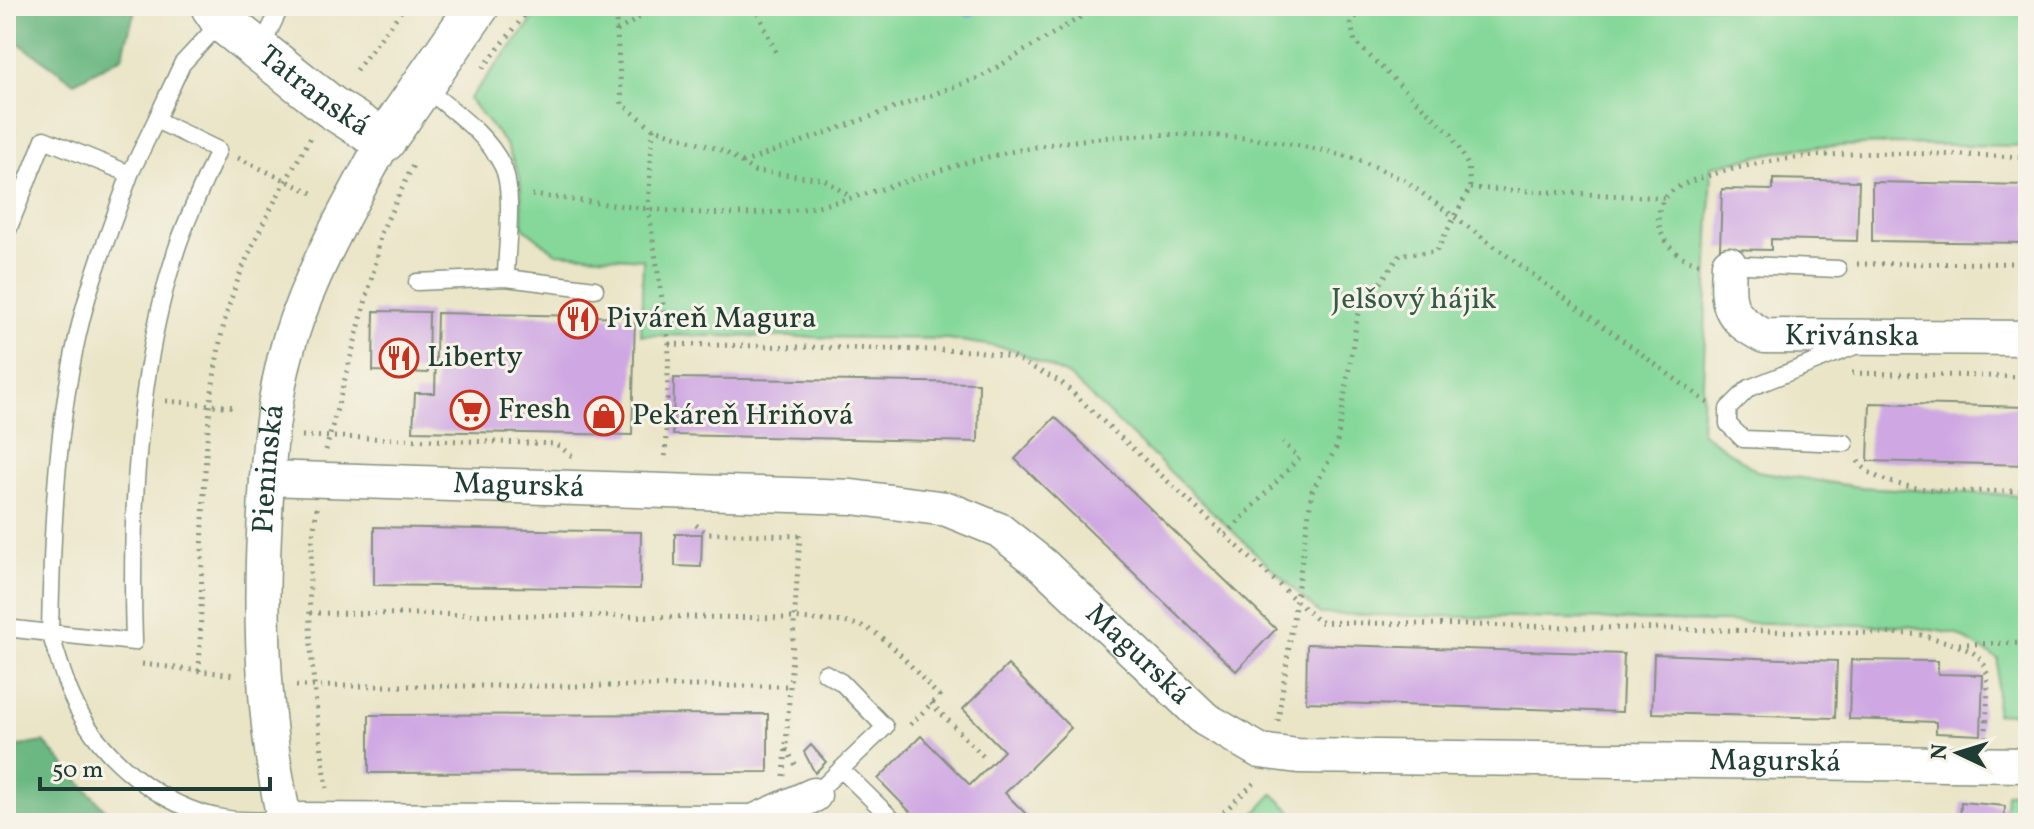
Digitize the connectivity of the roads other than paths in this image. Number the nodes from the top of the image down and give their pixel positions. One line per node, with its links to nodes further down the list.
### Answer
1 (281, 6): 4 (lane)
2 (478, 6): 5 (street)
3 (217, 14): 4 (street, Tatranská); 6 (lane)
4 (260, 51): 7 (street, Tatranská)
5 (421, 84): 7 (street); 12 (lane)
6 (156, 120): 8 (lane); 20 (lane)
7 (384, 141): 18 (street, Pieninská)
8 (130, 174): 9 (lane); 20 (lane)
9 (6, 235)
10 (1724, 264): 11 (lane); 15 (street, Krivánska)
11 (1838, 269)
12 (506, 278): 13 (lane); 14 (lane)
13 (417, 282)
14 (595, 289)
15 (1881, 335): 16 (street, Krivánska); 17 (lane)
16 (2028, 338)
17 (1845, 443)
18 (267, 478): 22 (street, Magurská); 25 (street, Pieninská)
19 (6, 628): 20 (lane)
20 (50, 633): 25 (lane)
21 (825, 673): 23 (lane)
22 (2028, 765)
23 (841, 769): 24 (lane); 26 (lane)
24 (814, 795): 25 (street)
25 (284, 821)
26 (896, 823)

